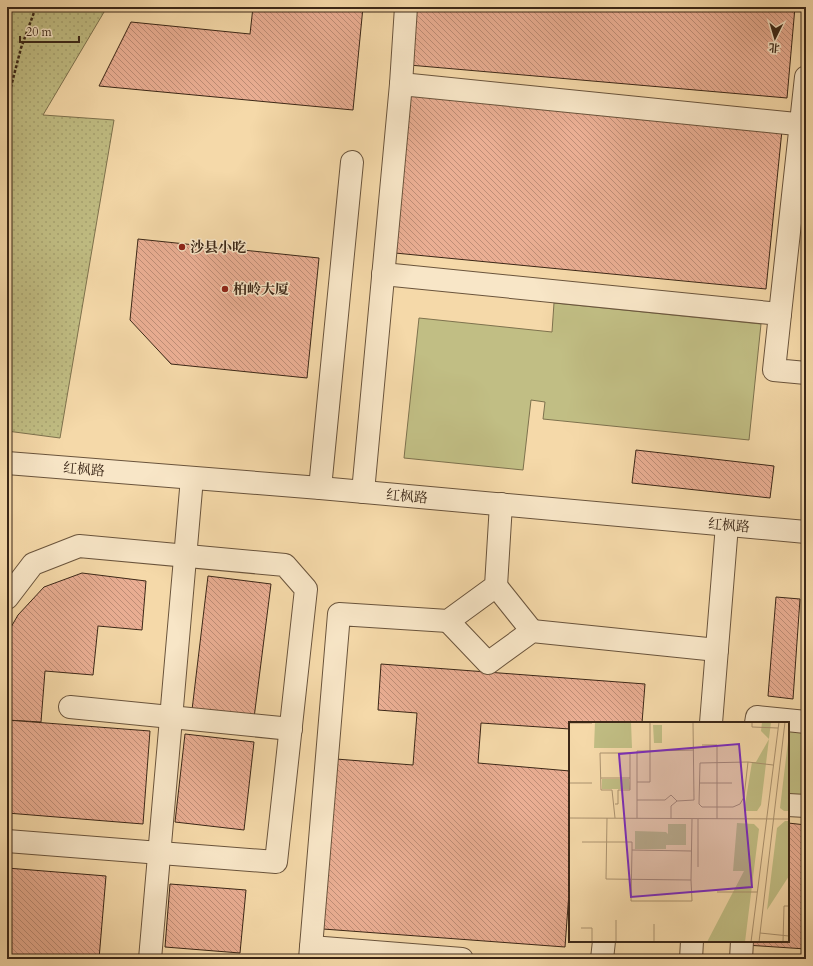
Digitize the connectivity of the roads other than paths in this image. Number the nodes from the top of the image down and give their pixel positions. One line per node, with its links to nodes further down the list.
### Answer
1 (406, 7): 3 (street)
2 (806, 77): 4 (street)
3 (401, 84): 4 (street); 6 (street)
4 (803, 124): 7 (street)
5 (352, 162): 11 (street)
6 (383, 274): 7 (street); 12 (street)
7 (780, 314): 8 (street)
8 (806, 373)
9 (7, 463): 10 (street, 红枫路)
10 (192, 478): 11 (street, 红枫路); 16 (street)
11 (320, 488): 12 (street, 红枫路)
12 (363, 492): 13 (street, 红枫路)
13 (501, 504): 14 (street, 红枫路); 17 (street)
14 (727, 525): 15 (street, 红枫路); 21 (street)
15 (806, 532)
16 (186, 556): 18 (street); 23 (street); 27 (street)
17 (496, 586): 19 (street); 20 (street)
18 (7, 598)
19 (448, 621): 20 (street); 35 (street)
20 (532, 631): 21 (street)
21 (717, 650): 24 (street)
22 (70, 707): 23 (street)
23 (171, 717): 27 (street); 31 (street)
24 (711, 722)
25 (756, 722): 26 (street)
26 (806, 722)
27 (291, 729): 31 (street)
28 (789, 805): 29 (street)
29 (806, 806)
30 (7, 841): 31 (street)
31 (159, 853): 36 (street)
32 (604, 942): 38 (street)
33 (692, 942): 39 (street)
34 (742, 942): 40 (street)
35 (310, 953): 37 (street)
36 (150, 959)
37 (462, 959)
38 (602, 959)
39 (691, 959)
40 (741, 959)

